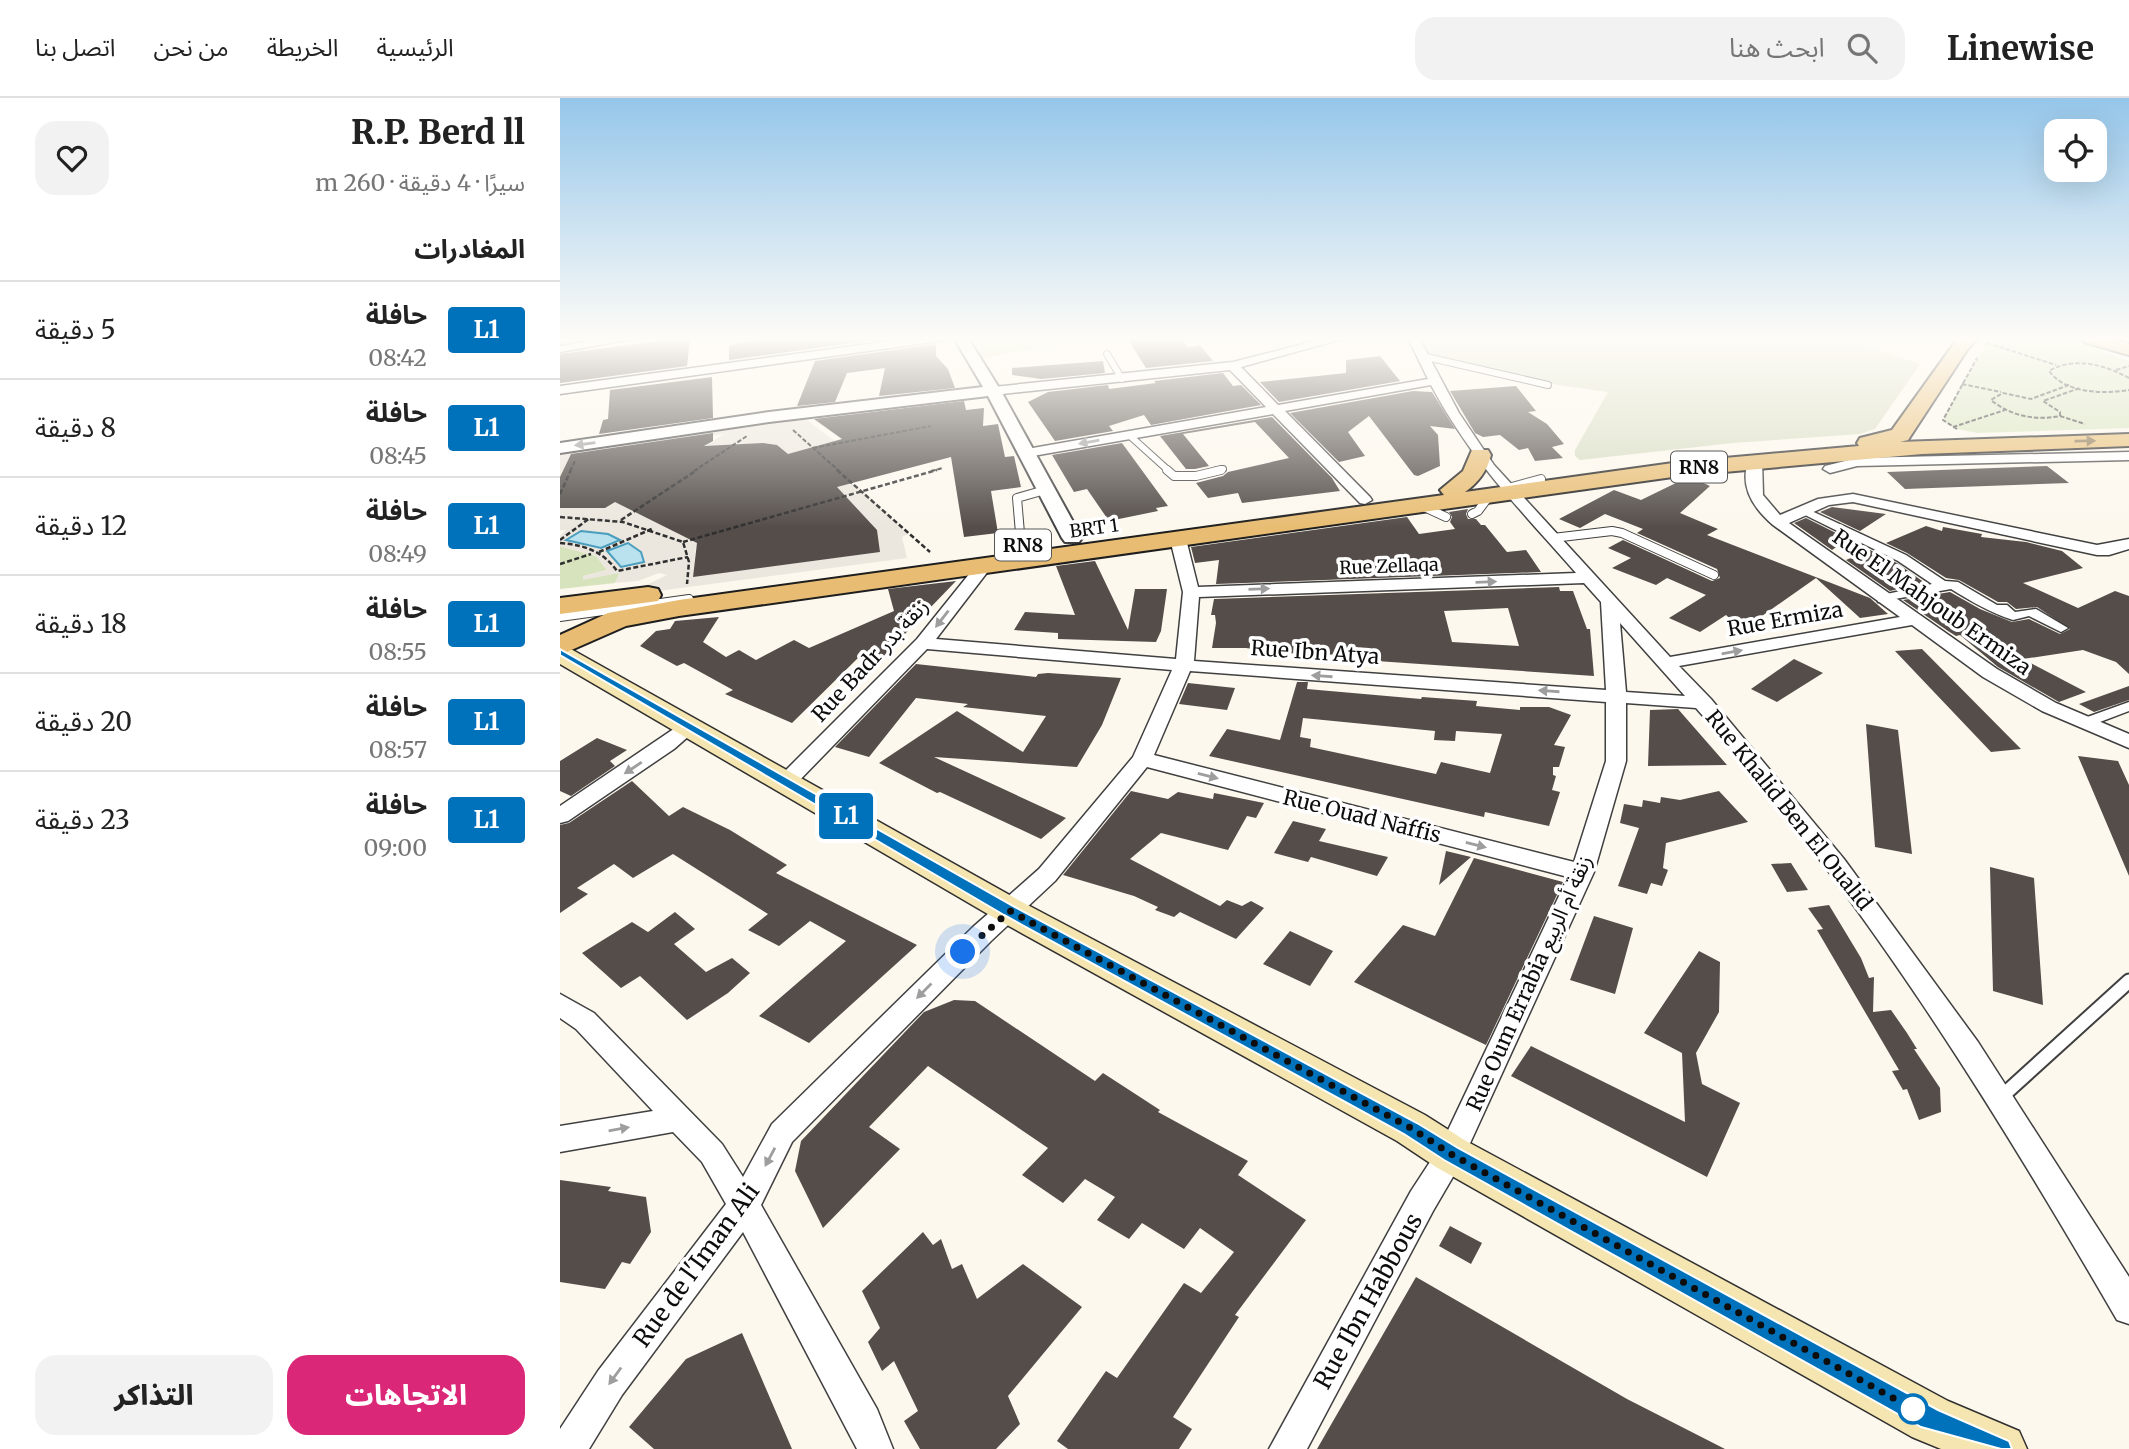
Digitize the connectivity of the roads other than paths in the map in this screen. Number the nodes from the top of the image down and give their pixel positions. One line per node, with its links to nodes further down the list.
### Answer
1 (907, 401): 12 (street, one-way to 12)
2 (999, 401): 13 (street)
3 (1269, 401): 7 (street)
4 (1322, 401): 7 (street)
5 (1447, 401): 14 (street, Rue Khalid Ben El Oualid)
6 (1924, 401): 8 (main road, RN8)
7 (1277, 409): 9 (street); 23 (street)
8 (1916, 412): 11 (main road); 19 (main road, RN8)
9 (1129, 435): 13 (street, one-way to 13); 17 (lane)
10 (2129, 440): 11 (main road, RN8, one-way to 10)
11 (1992, 444): 16 (main road, RN8)
12 (560, 448)
13 (1027, 453): 21 (street)
14 (1480, 455): 20 (street, Rue Khalid Ben El Oualid); 22 (main road)
15 (2129, 456): 18 (street)
16 (1755, 460): 19 (main road, RN8); 28 (street, Rue El Mahjoub Ermiza)
17 (1223, 468)
18 (1830, 469)
19 (1544, 483): 20 (main road, RN8)
20 (1503, 489): 22 (main road, RN8); 24 (main road, RN8); 26 (lane); 31 (street, Rue Khalid Ben El Oualid); 42 (lane, BRT 1)
21 (1045, 490): 29 (lane); 30 (street)
22 (1452, 490): 23 (main road, RN8)
23 (1365, 500): 30 (main road, RN8)
24 (1418, 504): 27 (lane); 32 (main road, RN8)
25 (1802, 510): 28 (street); 33 (street); 37 (street)
26 (1472, 514)
27 (1446, 517)
28 (1777, 523): 39 (street, Rue El Mahjoub Ermiza)
29 (1020, 533)
30 (1072, 538): 41 (main road, RN8)
31 (1553, 538): 35 (lane); 36 (street, Rue Khalid Ben El Oualid)
32 (1178, 539): 34 (main road, RN8); 38 (street, Rue de l'Iman Ali)
33 (2129, 544)
34 (984, 566): 45 (street, Rue Badr زنقة بدر, one-way to 45); 46 (main road, RN8)
35 (1714, 575)
36 (1588, 578): 38 (street, Rue Zellaqa, one-way to 36); 40 (street, Rue Khalid Ben El Oualid)
37 (1942, 585): 39 (street); 44 (street)
38 (1191, 592): 49 (street, Rue de l'Iman Ali)
39 (1883, 599): 43 (street, Rue El Mahjoub Ermiza)
40 (1609, 603): 48 (street, Rue Khalid Ben El Oualid); 50 (street, Rue Oum Errabia زنقة أم الربيع)
41 (560, 606)
42 (560, 617)
43 (1913, 620): 48 (street, Rue Ermiza, one-way to 43); 53 (street, Rue El Mahjoub Ermiza)
44 (2061, 628)
45 (923, 643): 49 (street, Rue Ibn Atya); 57 (street, Rue Badr زنقة بدر)
46 (560, 646)
47 (560, 653): 54 (main road)
48 (1665, 663): 51 (street, Rue Khalid Ben El Oualid)
49 (1184, 665): 50 (street, Rue Ibn Atya, one-way to 49); 56 (street, Rue de l'Iman Ali)
50 (1617, 696): 51 (street, Rue Ibn Atya); 59 (street, Rue Oum Errabia زنقة أم الربيع)
51 (1704, 703): 63 (street, Rue Khalid Ben El Oualid)
52 (2129, 706): 53 (street)
53 (2084, 723): 55 (street, Rue El Mahjoub Ermiza)
54 (688, 728): 57 (main road); 58 (street, one-way to 58)
55 (2129, 742)
56 (1142, 759): 59 (street, Rue Ouad Naffis, one-way to 59); 60 (street, Rue de l'Iman Ali)
57 (786, 782): 60 (main road)
58 (560, 816)
59 (1582, 873): 66 (street, Rue Oum Errabia زنقة أم الربيع)
60 (1010, 911): 66 (main road); 67 (street, Rue de l'Iman Ali, one-way to 67)
61 (2129, 981): 63 (lane)
62 (560, 1004): 64 (street)
63 (1999, 1099): 68 (street, Rue Khalid Ben El Oualid)
64 (678, 1119): 65 (street, one-way to 64); 67 (street)
65 (560, 1139)
66 (1451, 1154): 69 (main road); 72 (street, Rue Ibn Habbous)
67 (745, 1204): 70 (street, Rue de l'Iman Ali, one-way to 70); 71 (street)
68 (2129, 1308)
69 (1930, 1419): 73 (main road); 74 (main road)
70 (568, 1449)
71 (875, 1449)
72 (1287, 1449)
73 (1972, 1449)
74 (2001, 1449)

